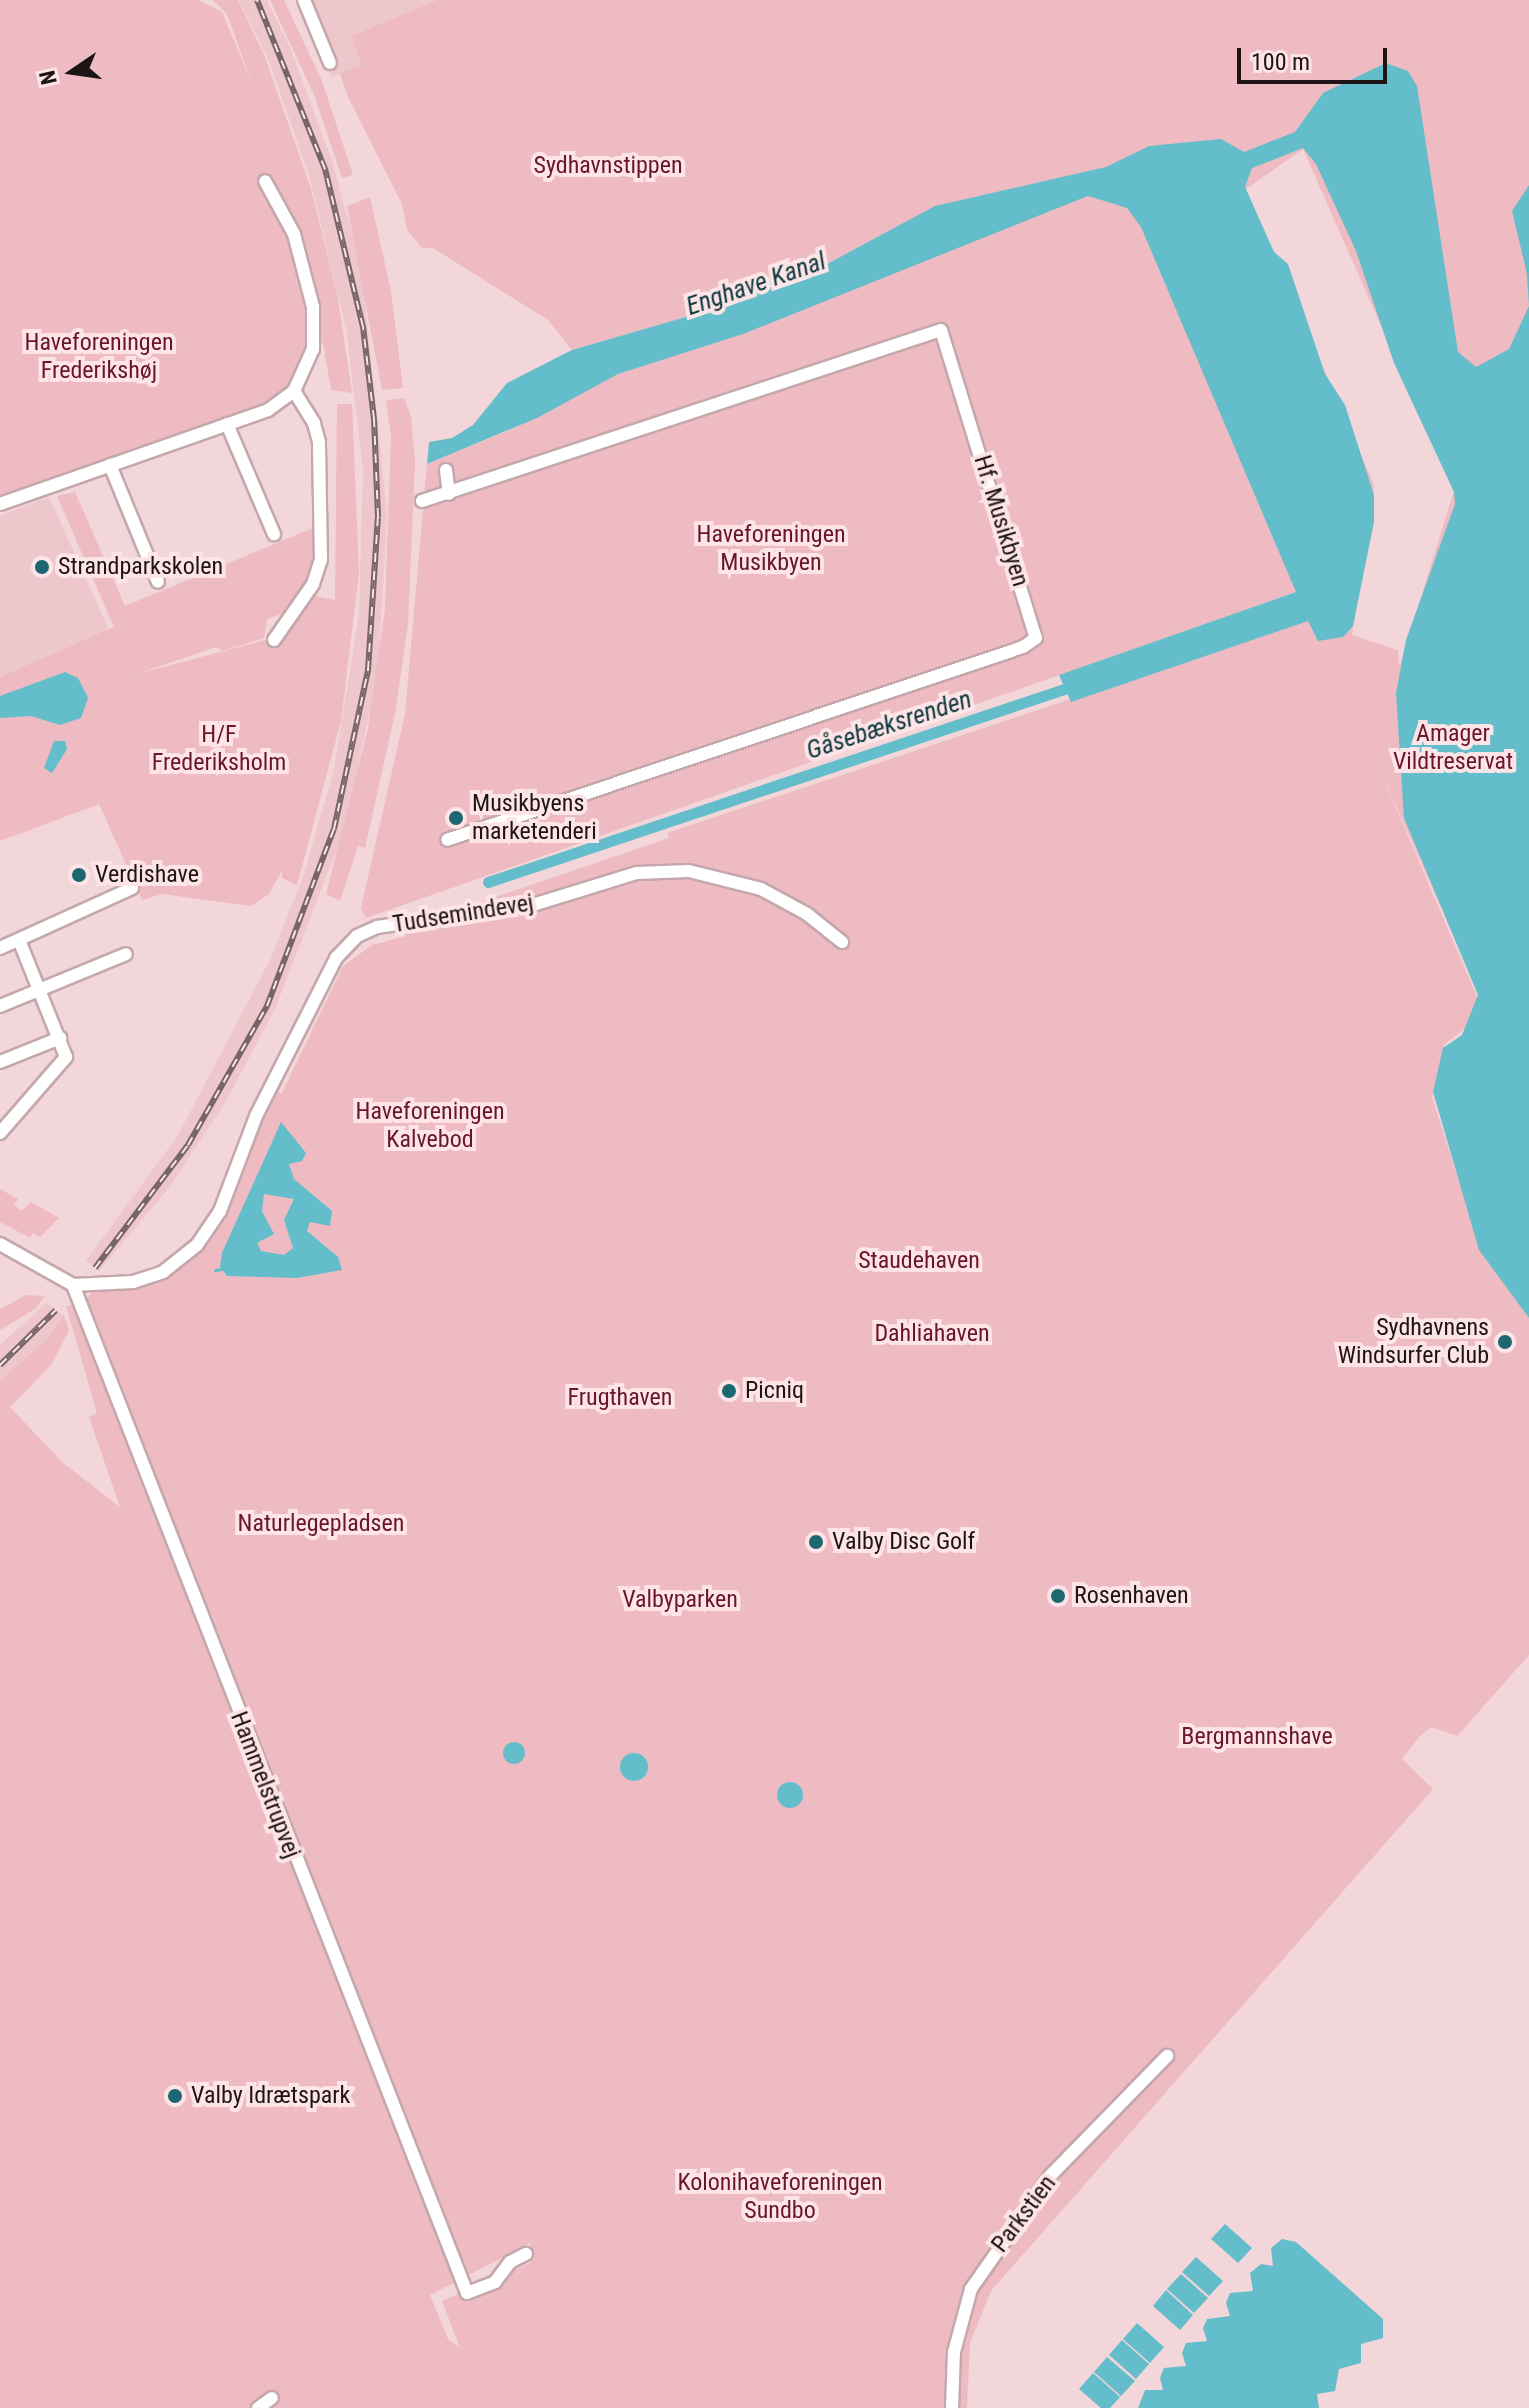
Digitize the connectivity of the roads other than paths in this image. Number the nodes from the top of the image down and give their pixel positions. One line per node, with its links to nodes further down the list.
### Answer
1 (304, 0): 2 (street)
2 (330, 63)
3 (265, 181): 4 (street)
4 (294, 391): 5 (street); 13 (street)
5 (227, 424): 6 (street); 11 (street)
6 (110, 465): 10 (street); 12 (street)
7 (446, 470): 8 (street)
8 (449, 494): 9 (street, Hf. Musikbyen); 14 (street, Hf. Musikbyen)
9 (422, 501)
10 (0, 504)
11 (274, 534)
12 (158, 582)
13 (274, 640)
14 (447, 840)
15 (132, 888): 16 (street)
16 (19, 940): 18 (street); 20 (street)
17 (842, 942): 26 (street, Tudsemindevej)
18 (0, 948)
19 (126, 954): 20 (street)
20 (41, 989): 21 (street); 22 (street)
21 (0, 1006)
22 (60, 1038): 23 (street); 24 (street)
23 (0, 1062)
24 (0, 1133)
25 (0, 1244): 26 (street)
26 (73, 1285): 28 (street, Hammelstrupvej)
27 (1167, 2056): 31 (street, Parkstien)
28 (526, 2254)
29 (272, 2398): 30 (street)
30 (258, 2408)
31 (952, 2408)

